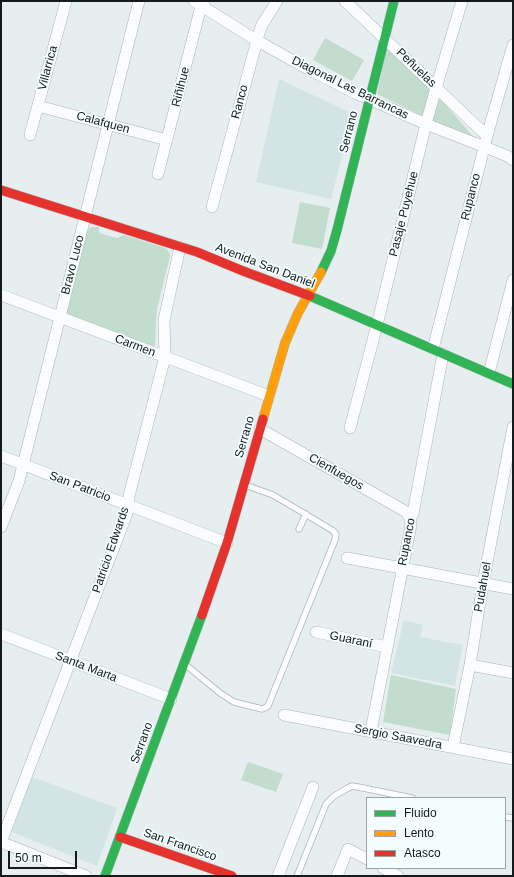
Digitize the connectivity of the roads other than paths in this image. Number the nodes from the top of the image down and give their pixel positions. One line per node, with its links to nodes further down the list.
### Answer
1 (66, 1): 14 (street, Villarrica)
2 (139, 1): 16 (street, Bravo Luco)
3 (277, 1): 9 (street, Ranco)
4 (344, 1): 8 (street, Peñuelas)
5 (394, 1): 8 (main road, Serrano)
6 (462, 1): 12 (street, Pasaje Puyehue)
7 (200, 3): 9 (street, Diagonal Las Barrancas); 19 (street, Riñihue)
8 (384, 39): 12 (street, Peñuelas); 13 (main road, Serrano)
9 (256, 40): 13 (street, Diagonal Las Barrancas); 24 (street, Ranco)
10 (513, 45): 11 (street, Rupanco)
11 (509, 77): 18 (street, Rupanco)
12 (436, 88): 15 (street, Pasaje Puyehue); 18 (street, Peñuelas)
13 (369, 99): 15 (street, Diagonal Las Barrancas); 29 (main road, Serrano)
14 (38, 106): 16 (street, Calafquen); 17 (street, Villarrica)
15 (426, 124): 20 (street, Diagonal Las Barrancas); 31 (street, Pasaje Puyehue)
16 (108, 125): 19 (street, Calafquen); 25 (street, Bravo Luco)
17 (30, 135)
18 (487, 136): 20 (street, Rupanco)
19 (167, 140): 22 (street, Riñihue)
20 (484, 147): 21 (street, Diagonal Las Barrancas); 32 (street, Rupanco)
21 (513, 160)
22 (158, 174)
23 (1, 190): 25 (main road, Avenida San Daniel)
24 (212, 207)
25 (85, 217): 26 (main road, Avenida San Daniel); 30 (street, Bravo Luco)
26 (180, 247): 29 (main road, Avenida San Daniel); 34 (street, Patricio Edwards)
27 (513, 280): 35 (street)
28 (1, 295): 30 (street, Carmen)
29 (308, 295): 31 (main road, Avenida San Daniel); 37 (main road, Serrano)
30 (60, 317): 34 (street, Carmen); 42 (street, Bravo Luco)
31 (377, 325): 32 (main road, Avenida San Daniel); 38 (street, Pasaje Puyehue)
32 (433, 349): 33 (main road, Avenida San Daniel)
33 (443, 354): 35 (main road, Avenida San Daniel); 46 (street, Rupanco)
34 (165, 357): 37 (street, Carmen); 44 (street, Patricio Edwards)
35 (489, 373): 36 (main road, Avenida San Daniel)
36 (513, 384)
37 (269, 396): 40 (main road, Serrano)
38 (350, 428)
39 (513, 428): 52 (street, Pudahuel)
40 (260, 429): 43 (main road, Serrano); 46 (street, Cienfuegos)
41 (1, 456): 42 (street, San Patricio)
42 (23, 465): 44 (street, San Patricio); 47 (street, Bravo Luco)
43 (244, 484): 45 (lane); 49 (main road, Serrano)
44 (127, 505): 49 (street, San Patricio); 57 (street, Patricio Edwards)
45 (306, 514): 48 (lane); 58 (lane)
46 (410, 518): 51 (street, Rupanco)
47 (1, 528)
48 (299, 529)
49 (227, 543): 58 (main road, Serrano)
50 (347, 558): 51 (street)
51 (402, 568): 52 (street); 56 (street, Rupanco)
52 (483, 584): 53 (street); 59 (street, Pudahuel)
53 (513, 589)
54 (316, 632): 56 (street, Guaraní)
55 (1, 634): 57 (street, Santa Marta)
56 (387, 647): 63 (street, Rupanco)
57 (71, 661): 61 (street, Santa Marta); 69 (street, Patricio Edwards)
58 (185, 664): 61 (main road, Serrano)
59 (470, 665): 60 (street); 64 (street, Pudahuel)
60 (513, 673)
61 (171, 699): 68 (main road, Serrano)
62 (284, 714): 63 (street, Sergio Saavedra)
63 (371, 731): 64 (street, Sergio Saavedra)
64 (453, 747): 65 (street, Sergio Saavedra)
65 (513, 759)
66 (313, 787): 75 (street)
67 (407, 797): 76 (lane)
68 (120, 837): 73 (main road, Serrano); 74 (main road, San Francisco)
69 (1, 842): 72 (street)
70 (366, 858): 77 (street)
71 (385, 869): 78 (street)
72 (86, 876)
73 (105, 876)
74 (232, 876)
75 (278, 876)
76 (297, 876)
77 (337, 876)
78 (398, 876)

